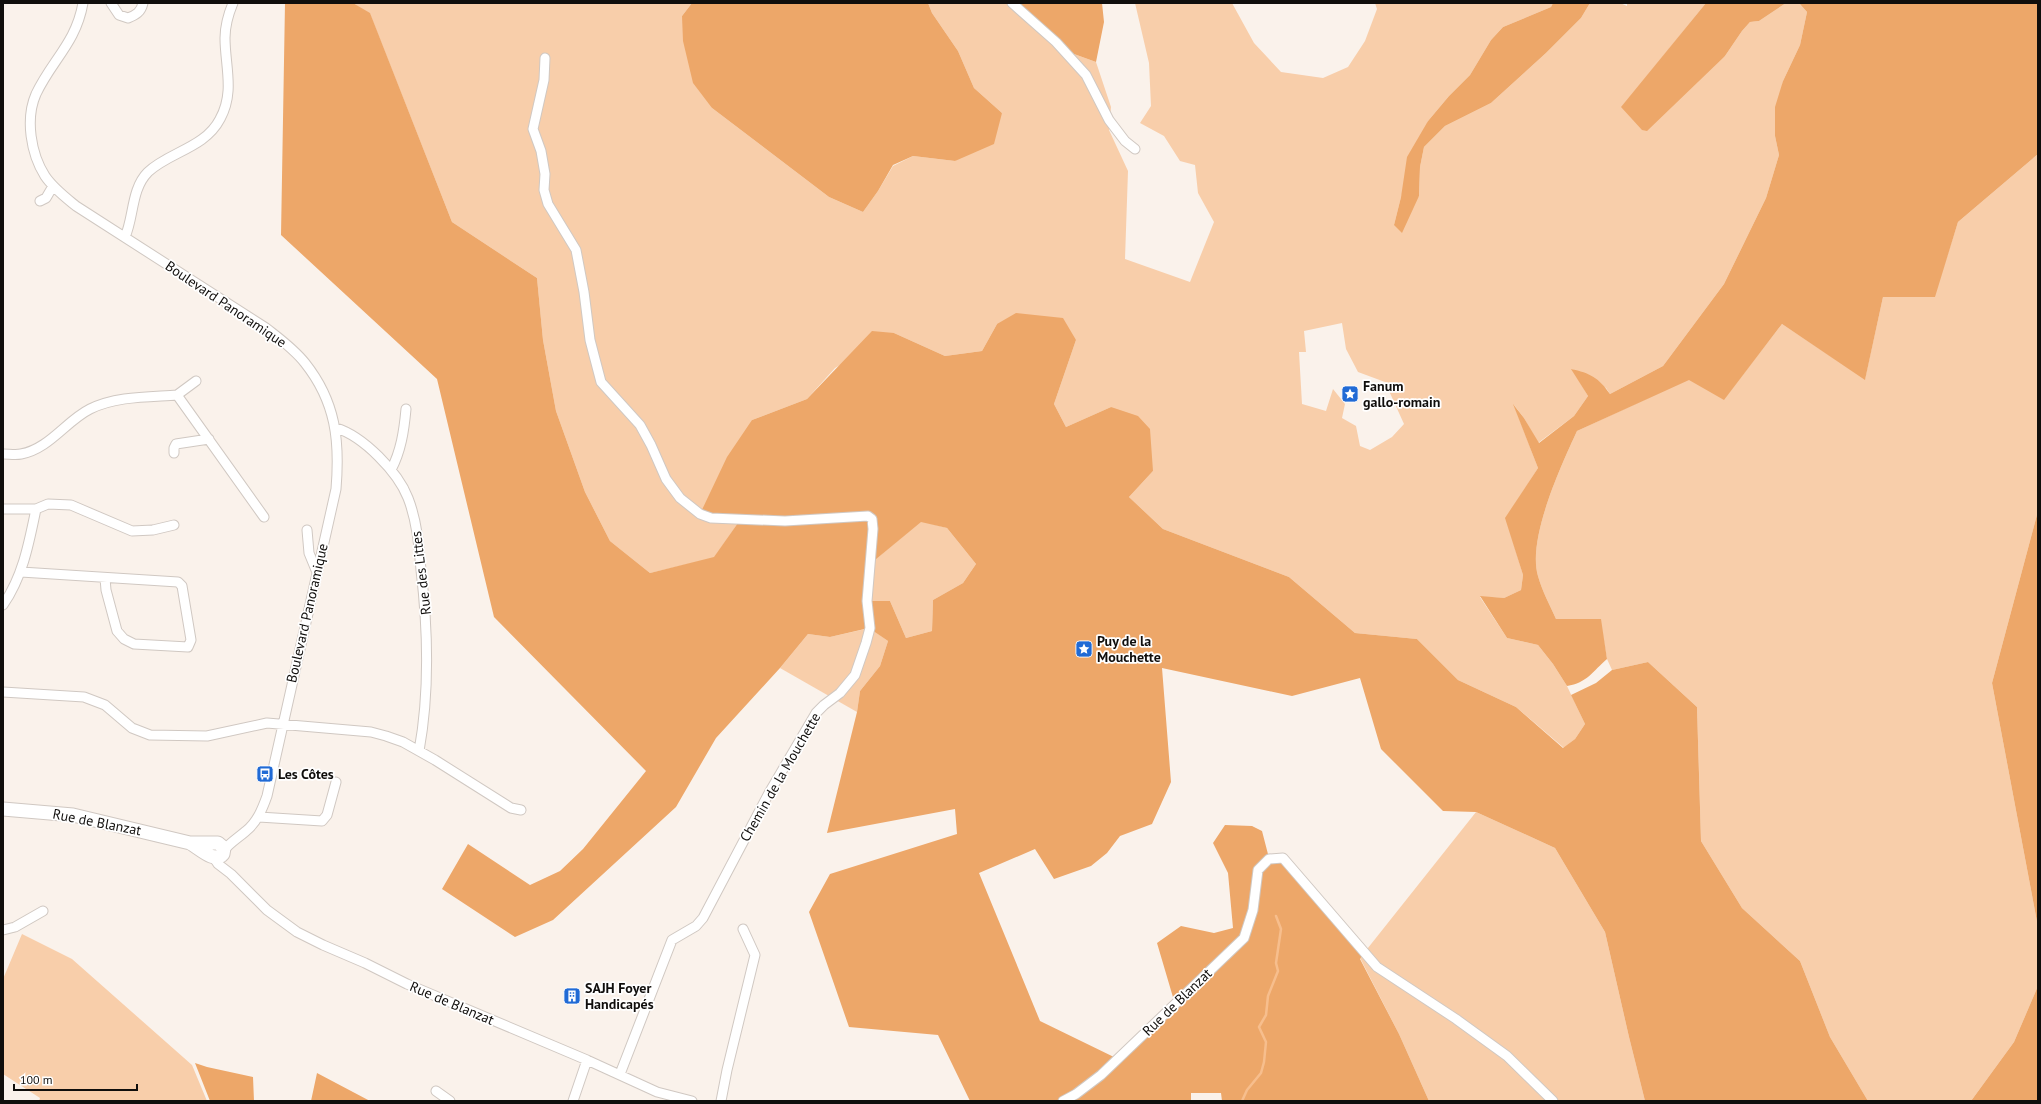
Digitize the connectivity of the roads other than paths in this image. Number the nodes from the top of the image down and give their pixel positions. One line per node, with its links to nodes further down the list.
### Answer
1 (83, 3): 8 (street, Boulevard Panoramique)
2 (111, 3): 3 (street)
3 (143, 3)
4 (233, 3): 10 (street)
5 (1012, 3): 7 (street)
6 (545, 58): 40 (street, Chemin de la Mouchette)
7 (1135, 149)
8 (53, 186): 9 (street); 10 (street, Boulevard Panoramique)
9 (40, 201)
10 (125, 237): 14 (street, Boulevard Panoramique)
11 (196, 381): 12 (street)
12 (177, 395): 15 (street); 17 (street)
13 (406, 409): 18 (street)
14 (336, 428): 18 (street, Rue des Littes); 24 (street, Boulevard Panoramique)
15 (209, 439): 16 (street); 21 (street)
16 (174, 453)
17 (3, 454)
18 (391, 470): 30 (street, Rue des Littes)
19 (3, 509): 20 (street)
20 (36, 509): 22 (street); 25 (street)
21 (264, 518)
22 (174, 525)
23 (307, 530): 24 (street)
24 (316, 570): 29 (street, Boulevard Panoramique)
25 (21, 572): 26 (street); 27 (street)
26 (105, 578): 26 (street)
27 (3, 605)
28 (3, 692): 29 (street)
29 (282, 724): 30 (street); 34 (street, Boulevard Panoramique)
30 (420, 751): 33 (street)
31 (336, 782): 34 (street)
32 (3, 809): 35 (street, Rue de Blanzat)
33 (521, 810)
34 (259, 817): 35 (street)
35 (217, 851): 39 (street, Rue de Blanzat)
36 (43, 911): 38 (street)
37 (743, 929): 45 (street)
38 (3, 930)
39 (587, 1060): 40 (street, Rue de Blanzat); 43 (street)
40 (620, 1074): 44 (street, Rue de Blanzat)
41 (436, 1091): 42 (street)
42 (450, 1101)
43 (573, 1101)
44 (692, 1101)
45 (721, 1101)
46 (1063, 1101): 47 (street, Rue de Blanzat)
47 (1553, 1101)

